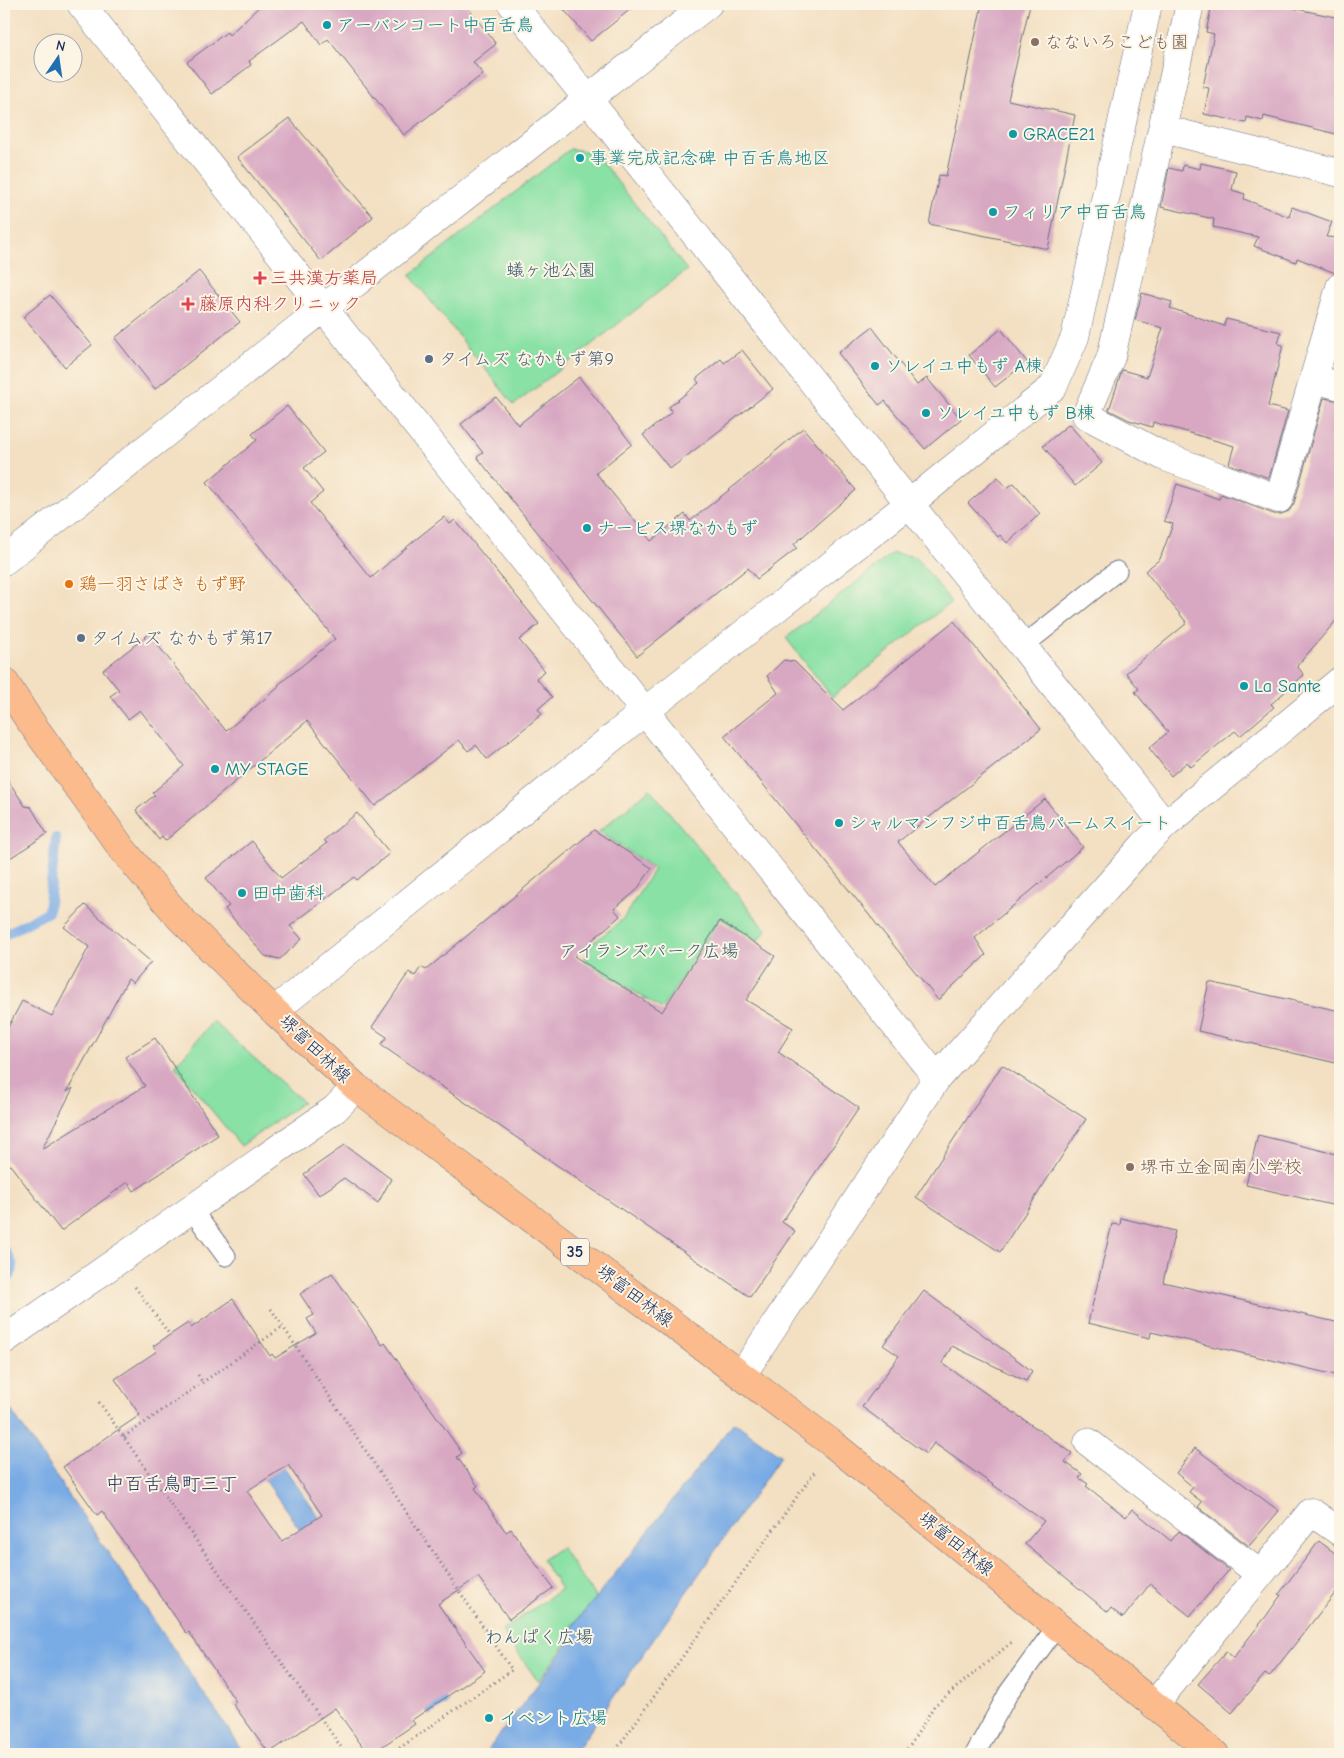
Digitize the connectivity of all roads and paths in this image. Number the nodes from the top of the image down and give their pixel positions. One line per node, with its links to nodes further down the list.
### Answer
1 (81, 4): 10 (street)
2 (512, 4): 6 (street)
3 (708, 4): 6 (street)
4 (1148, 4): 13 (street)
5 (1190, 4): 7 (street)
6 (587, 98): 10 (street); 13 (street)
7 (1163, 129): 8 (street); 11 (street)
8 (1340, 173)
9 (1340, 287): 11 (street)
10 (324, 307): 14 (street); 19 (street)
11 (1314, 379): 12 (street)
12 (1340, 386)
13 (909, 504): 16 (street); 19 (street)
14 (4, 561)
15 (1117, 571): 16 (lane)
16 (1023, 646): 20 (street)
17 (4, 681): 21 (main road, 堺富田林線 / 35)
18 (1340, 681): 20 (street)
19 (644, 712): 21 (street); 22 (street)
20 (1165, 825): 22 (street)
21 (274, 1011): 23 (main road, 堺富田林線 / 35)
22 (937, 1078): 32 (street)
23 (356, 1088): 24 (street); 32 (main road, 堺富田林線 / 35)
24 (192, 1210): 25 (lane); 26 (street)
25 (226, 1256)
26 (116, 1262): 29 (path); 30 (street)
27 (270, 1309): 28 (path)
28 (282, 1327): 33 (path); 44 (path)
29 (170, 1335)
30 (4, 1340)
31 (198, 1375): 33 (path)
32 (742, 1375): 40 (main road, 堺富田林線 / 35)
33 (203, 1383): 35 (path)
34 (99, 1402): 35 (path)
35 (124, 1437): 43 (path)
36 (1088, 1442): 39 (street)
37 (820, 1465): 45 (path)
38 (1340, 1532): 39 (street)
39 (1260, 1574): 42 (street)
40 (1057, 1626): 42 (main road, 堺富田林線 / 35); 47 (lane)
41 (1019, 1636): 46 (path)
42 (1154, 1705): 48 (main road, 堺富田林線 / 35)
43 (346, 1754)
44 (391, 1754)
45 (613, 1754)
46 (905, 1754)
47 (975, 1754)
48 (1215, 1754)

